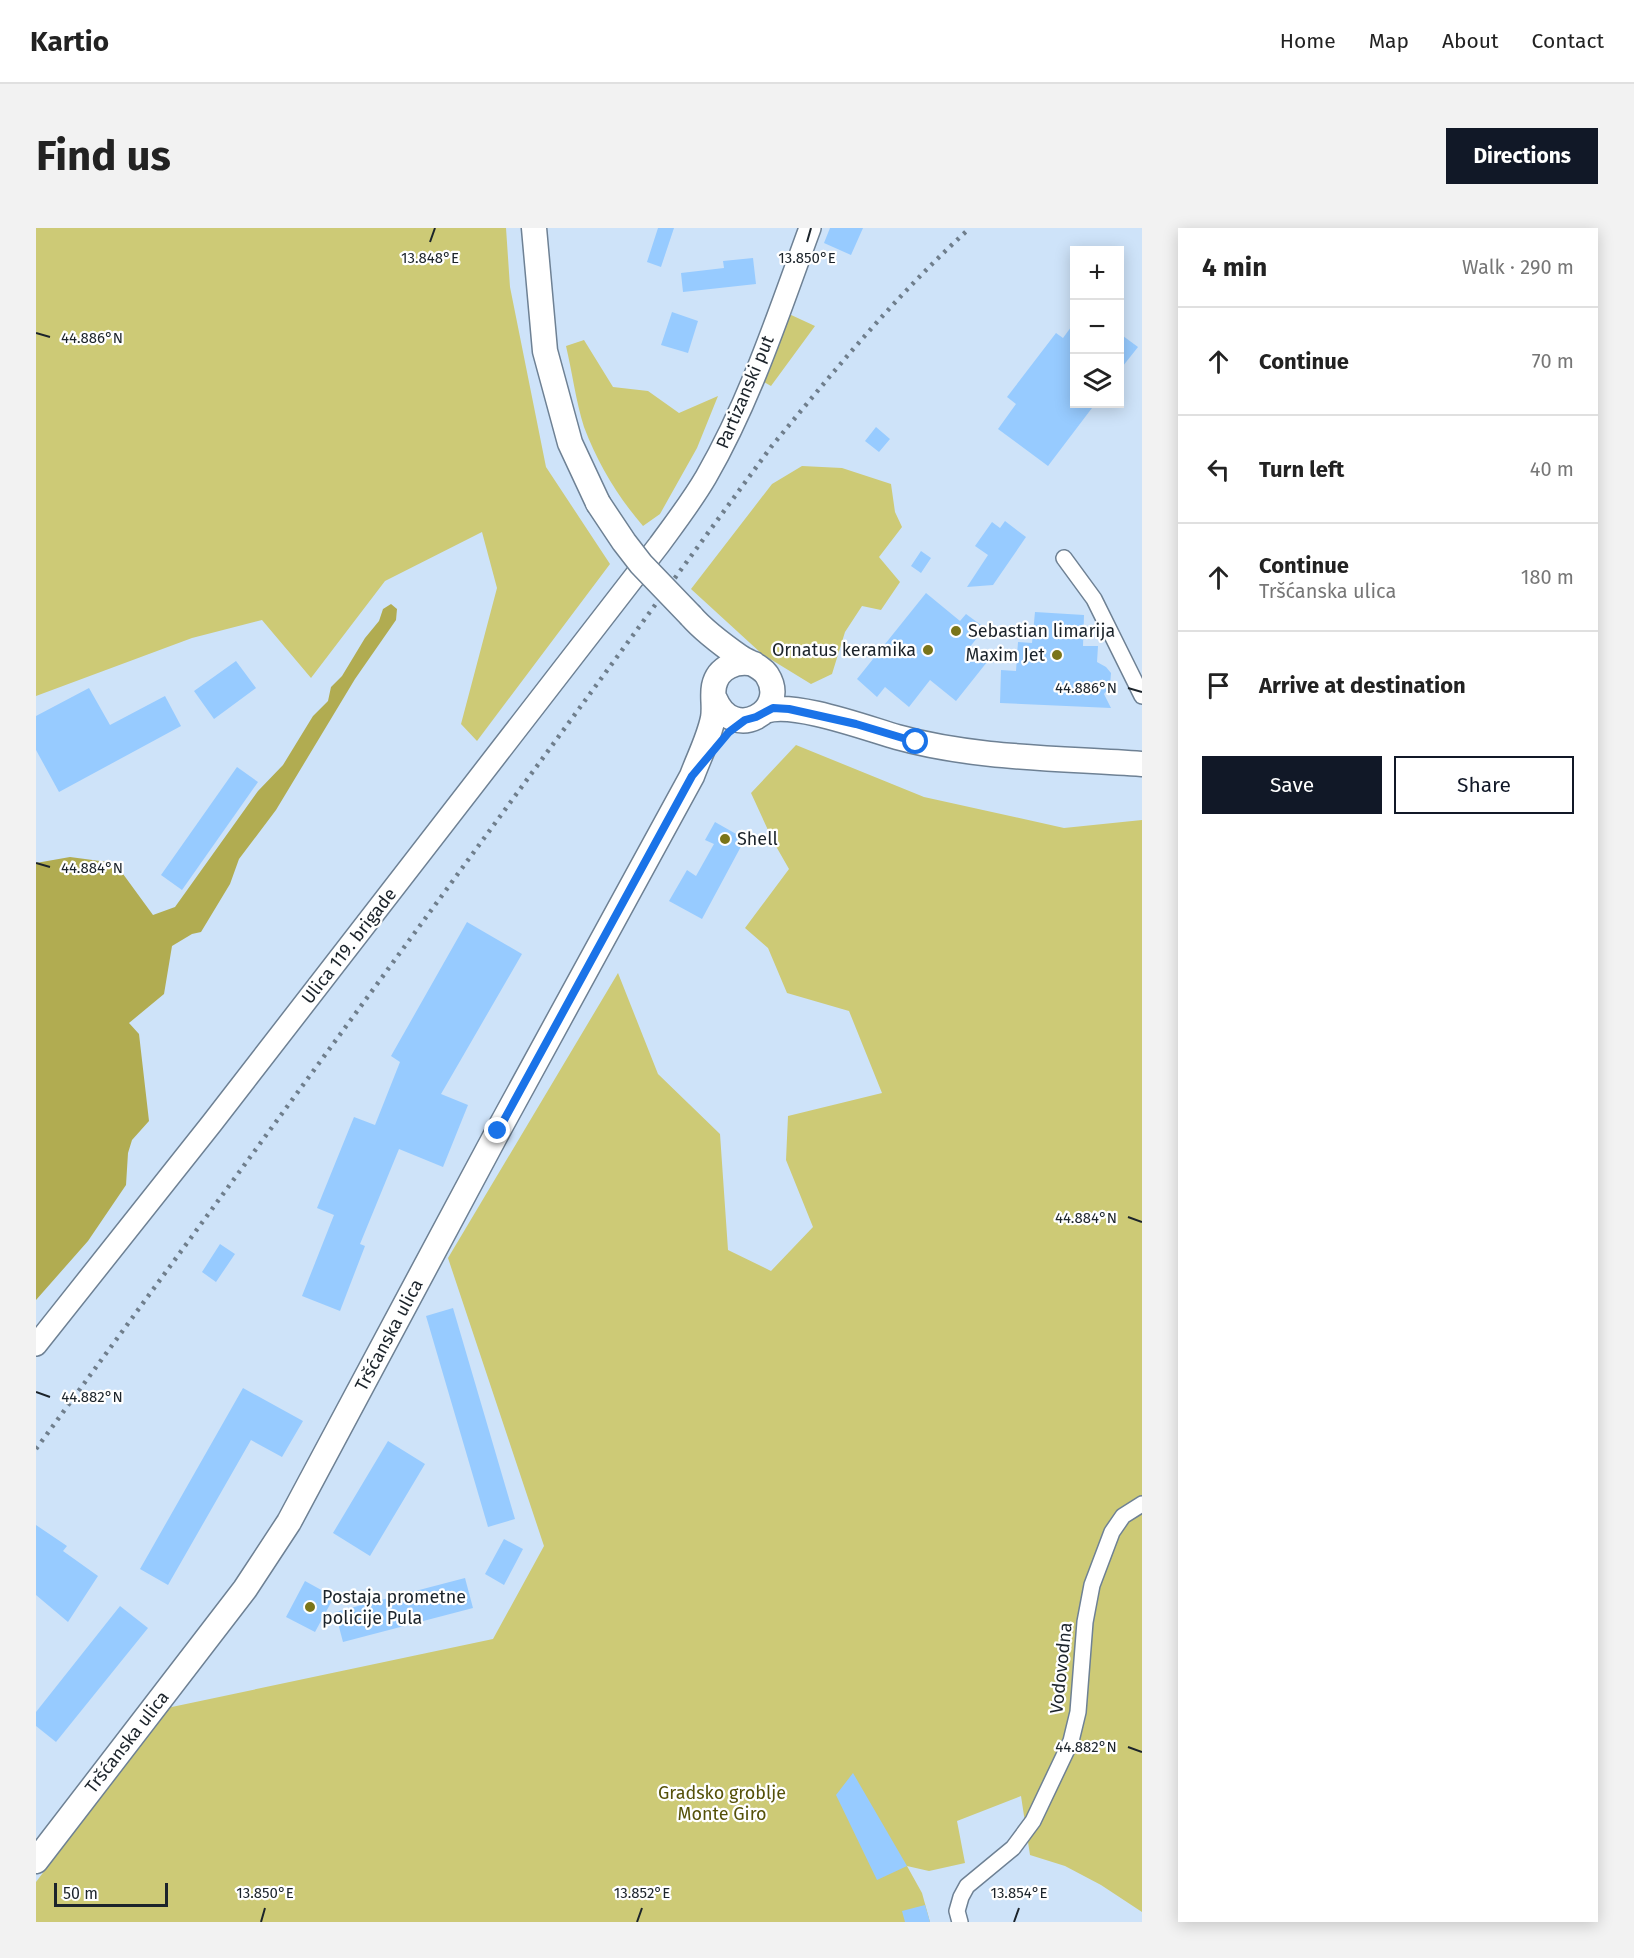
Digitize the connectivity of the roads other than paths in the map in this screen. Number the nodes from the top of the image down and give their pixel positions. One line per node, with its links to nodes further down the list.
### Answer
1 (534, 228): 5 (main road, bridge)
2 (810, 228): 3 (main road, Partizanski put)
3 (659, 545): 13 (main road, Ulica 119. brigade)
4 (1064, 558): 8 (street)
5 (693, 618): 6 (main road); 7 (main road)
6 (761, 670): 7 (main road); 9 (main road); 10 (main road)
7 (716, 689): 9 (main road); 12 (main road)
8 (1142, 696)
9 (755, 716): 10 (main road); 12 (main road)
10 (856, 724): 11 (main road)
11 (1142, 764)
12 (692, 776): 15 (main road, Tršćanska ulica)
13 (36, 1345)
14 (1142, 1504): 16 (street, Vodovodna)
15 (36, 1861)
16 (960, 1922)

